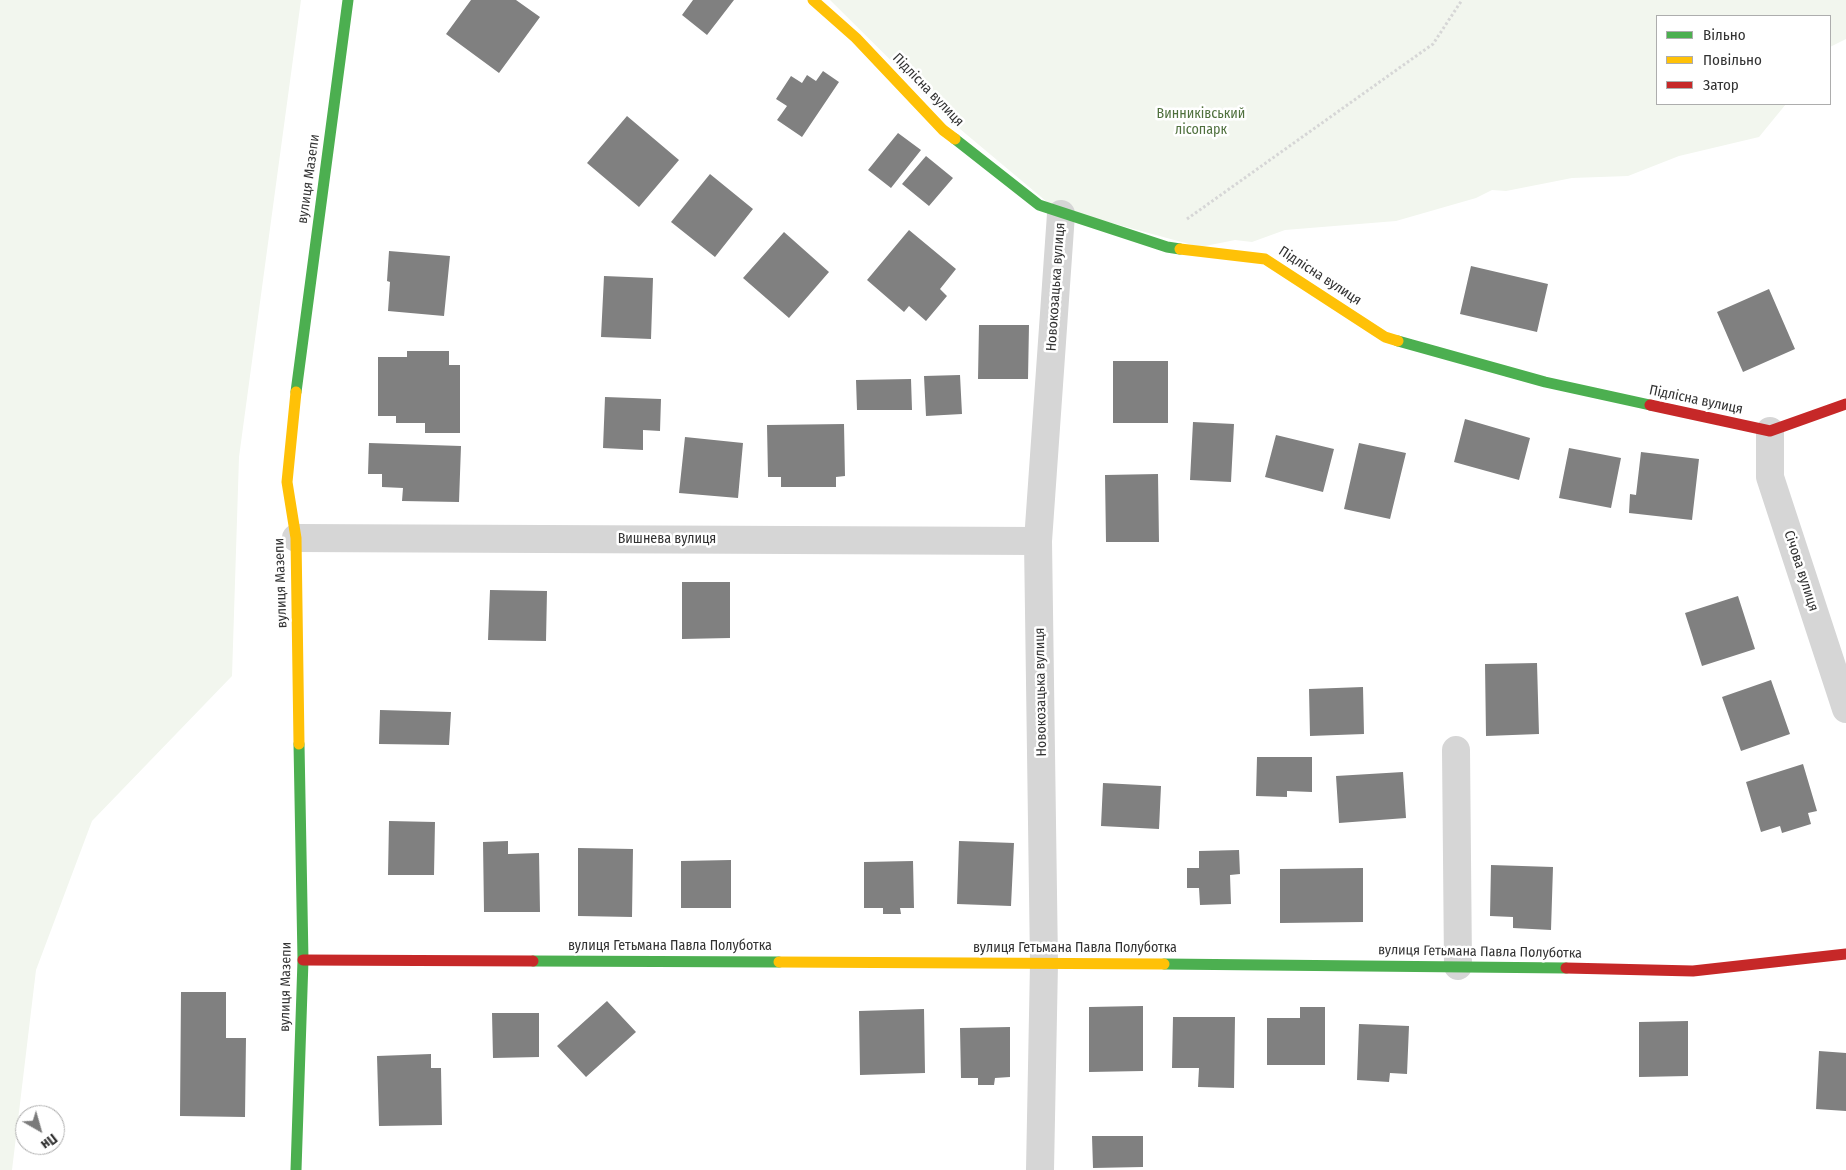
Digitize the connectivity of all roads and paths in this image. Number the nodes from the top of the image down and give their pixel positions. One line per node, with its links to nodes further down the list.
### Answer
1 (348, 0): 8 (street, вулиця Мазепи)
2 (813, 0): 4 (street, Підлісна вулиця)
3 (1462, 0): 5 (path)
4 (1061, 214): 5 (street, Підлісна вулиця); 9 (street, Новокозацька вулиця)
5 (1166, 247): 7 (street, Підлісна вулиця)
6 (1846, 404): 7 (street)
7 (1770, 431): 10 (street, Січова вулиця)
8 (296, 538): 9 (street, Вишнева вулиця); 13 (street, вулиця Мазепи)
9 (1038, 540): 14 (street, Новокозацька вулиця)
10 (1846, 708)
11 (1456, 750): 15 (street)
12 (1846, 954): 15 (street, вулиця Гетьмана Павла Полуботка)
13 (303, 960): 14 (street, вулиця Гетьмана Павла Полуботка); 16 (street, вулиця Мазепи)
14 (1044, 963): 15 (street, вулиця Гетьмана Павла Полуботка); 17 (street, Новокозацька вулиця)
15 (1458, 966)
16 (296, 1170)
17 (1040, 1170)

